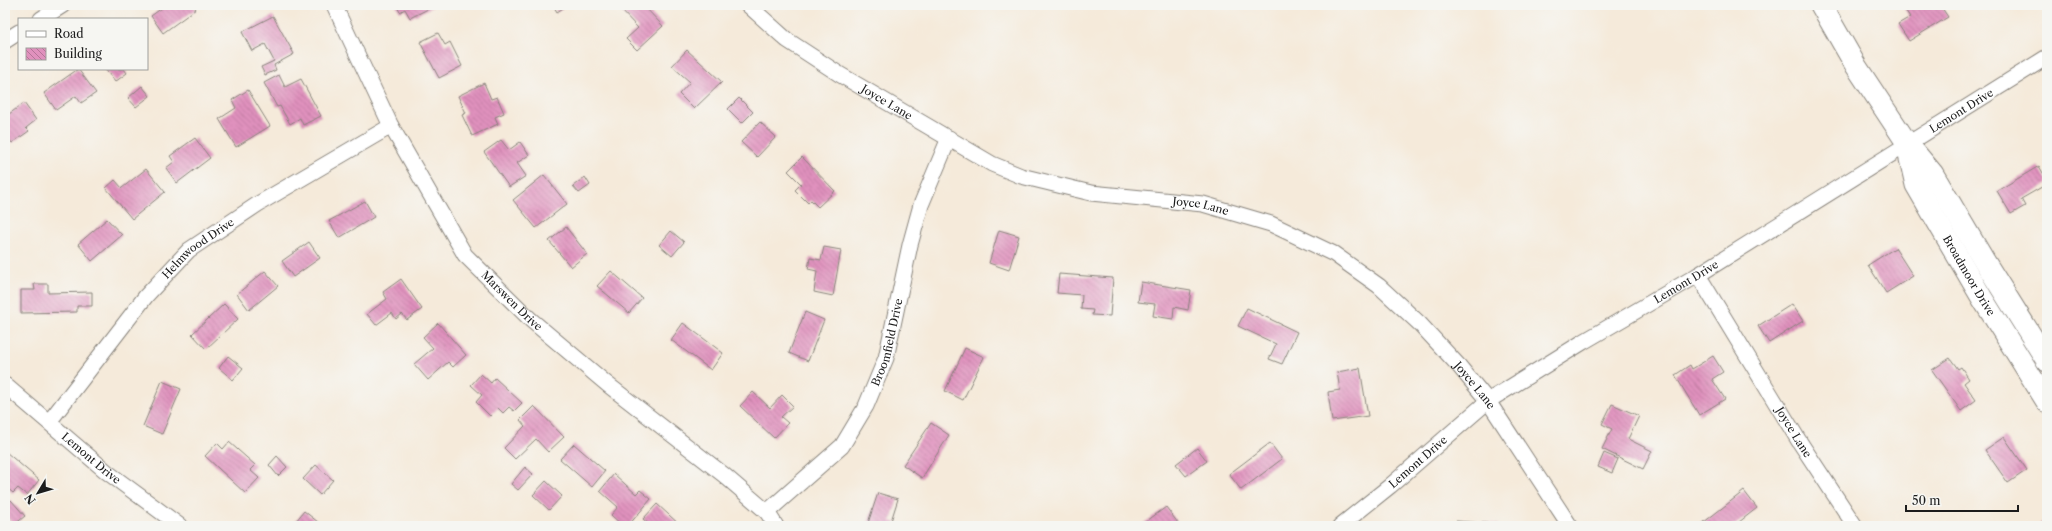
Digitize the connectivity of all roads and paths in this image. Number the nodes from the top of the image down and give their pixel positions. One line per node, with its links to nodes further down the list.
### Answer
1 (63, 5): 5 (street)
2 (334, 5): 9 (street, Marswen Drive)
3 (748, 5): 10 (street, Joyce Lane)
4 (1821, 5): 11 (main road, Broadmoor Drive)
5 (43, 18)
6 (18, 33): 7 (street)
7 (5, 41)
8 (2047, 57): 11 (street, Lemont Drive)
9 (391, 126): 17 (street, Helmwood Drive); 18 (street, Marswen Drive)
10 (949, 138): 15 (street, Joyce Lane); 18 (street, Broomfield Drive)
11 (1907, 144): 12 (street, Lemont Drive); 13 (main road, Broadmoor Drive); 16 (main road, Broadmoor Drive)
12 (1698, 275): 15 (street, Lemont Drive); 23 (street, Joyce Lane)
13 (2047, 361)
14 (5, 385): 17 (street, Lemont Drive)
15 (1488, 401): 21 (street, Lemont Drive); 22 (street, Joyce Lane)
16 (2047, 402)
17 (49, 422): 19 (street, Lemont Drive)
18 (767, 512): 20 (street, Marswen Drive)
19 (180, 526)
20 (776, 526)
21 (1340, 526)
22 (1570, 526)
23 (1855, 526)

